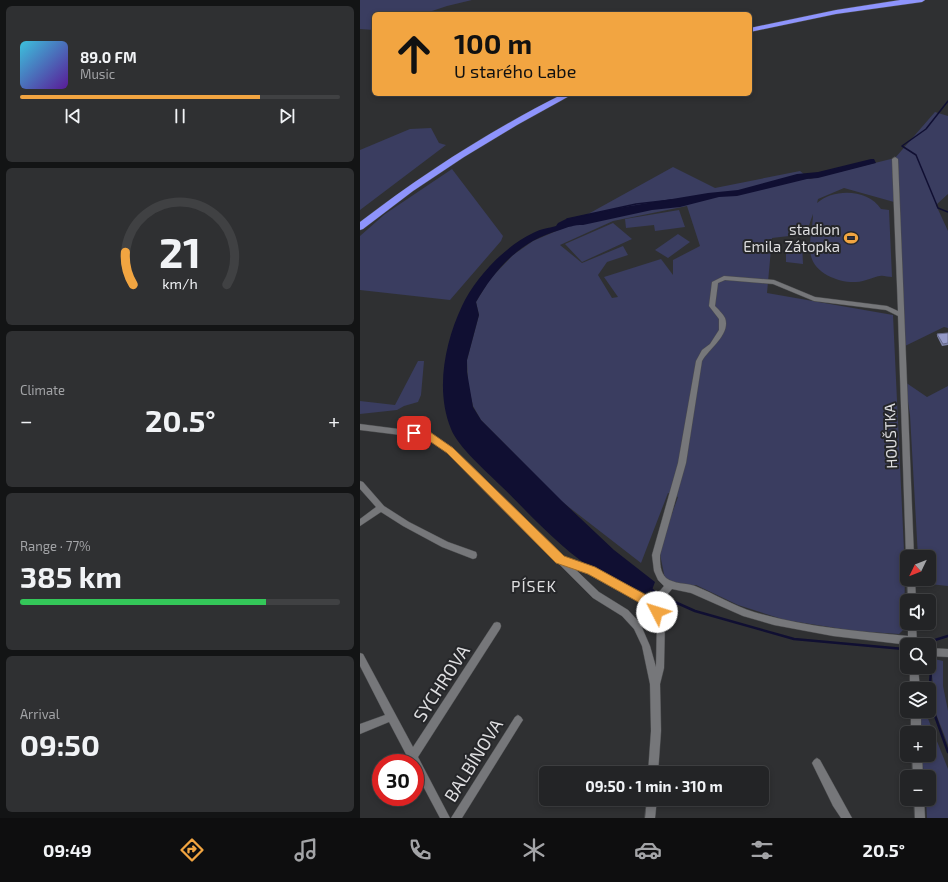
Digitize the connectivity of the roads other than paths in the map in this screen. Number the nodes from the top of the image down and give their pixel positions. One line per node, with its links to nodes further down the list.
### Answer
1 (895, 0): 3 (highway)
2 (922, 0): 4 (highway)
3 (752, 26)
4 (752, 30)
5 (555, 96): 8 (highway)
6 (566, 96): 9 (highway)
7 (895, 159): 10 (street, HOUŠTKA)
8 (360, 219)
9 (360, 227)
10 (902, 315): 15 (street, HOUŠTKA); 18 (street)
11 (360, 427): 17 (street)
12 (360, 484): 13 (street)
13 (381, 508): 14 (street); 16 (street)
14 (360, 523)
15 (910, 550)
16 (473, 555)
17 (560, 560): 19 (street); 25 (street)
18 (670, 584): 19 (street); 21 (street)
19 (653, 605): 25 (street)
20 (497, 626): 30 (street, SYCHROVA)
21 (900, 641)
22 (936, 652): 23 (street)
23 (948, 653)
24 (360, 657): 26 (street)
25 (655, 684): 32 (street)
26 (391, 717): 28 (street); 29 (street)
27 (518, 720): 37 (street, BALBÍNOVA)
28 (360, 729)
29 (410, 754)
30 (414, 754)
31 (817, 763): 39 (street)
32 (654, 766)
33 (424, 779): 36 (street)
34 (651, 806): 38 (street)
35 (919, 806): 40 (street)
36 (445, 818)
37 (456, 818)
38 (650, 818)
39 (848, 818)
40 (920, 818)

